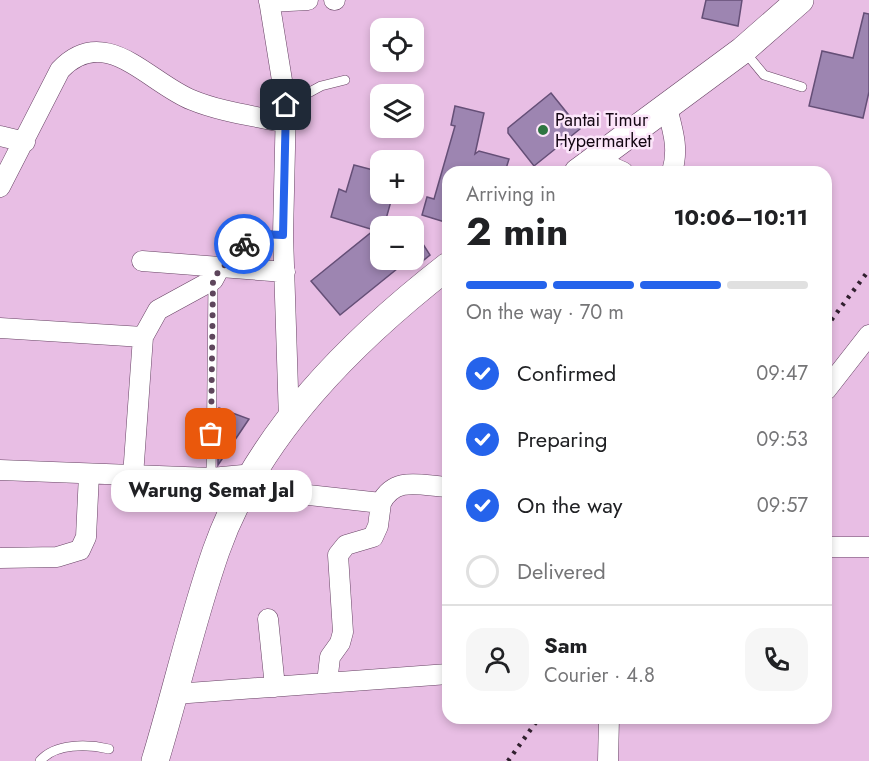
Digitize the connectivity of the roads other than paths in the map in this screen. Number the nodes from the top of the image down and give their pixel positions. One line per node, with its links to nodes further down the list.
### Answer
1 (308, 0): 3 (street)
2 (800, 0): 4 (main road)
3 (269, 1): 8 (street)
4 (743, 50): 6 (lane); 7 (main road)
5 (345, 80): 8 (lane)
6 (802, 87)
7 (667, 108): 11 (main road); 12 (street)
8 (286, 114): 10 (street); 14 (street)
9 (0, 136): 10 (street)
10 (25, 142): 13 (street)
11 (587, 166)
12 (674, 166)
13 (0, 187)
14 (283, 235): 17 (street); 18 (lane)
15 (142, 261): 18 (street)
16 (442, 271): 23 (main road)
17 (285, 272): 18 (street); 23 (street)
18 (216, 274): 21 (street); 27 (lane)
19 (0, 328): 21 (street)
20 (869, 335): 22 (street)
21 (143, 337): 26 (street)
22 (832, 382)
23 (289, 420): 28 (main road)
24 (0, 470): 25 (street)
25 (89, 474): 26 (street); 33 (street)
26 (134, 476): 27 (street)
27 (211, 478): 28 (street)
28 (250, 481): 30 (street); 38 (main road)
29 (442, 487): 30 (street)
30 (381, 503): 36 (street)
31 (832, 547): 32 (street)
32 (869, 547)
33 (0, 558)
34 (268, 619): 37 (street)
35 (442, 674): 36 (street)
36 (327, 683): 37 (street)
37 (275, 687): 38 (street)
38 (175, 694): 42 (main road)
39 (609, 724): 43 (street)
40 (109, 749): 41 (lane)
41 (40, 761)
42 (155, 761)
43 (608, 761)

